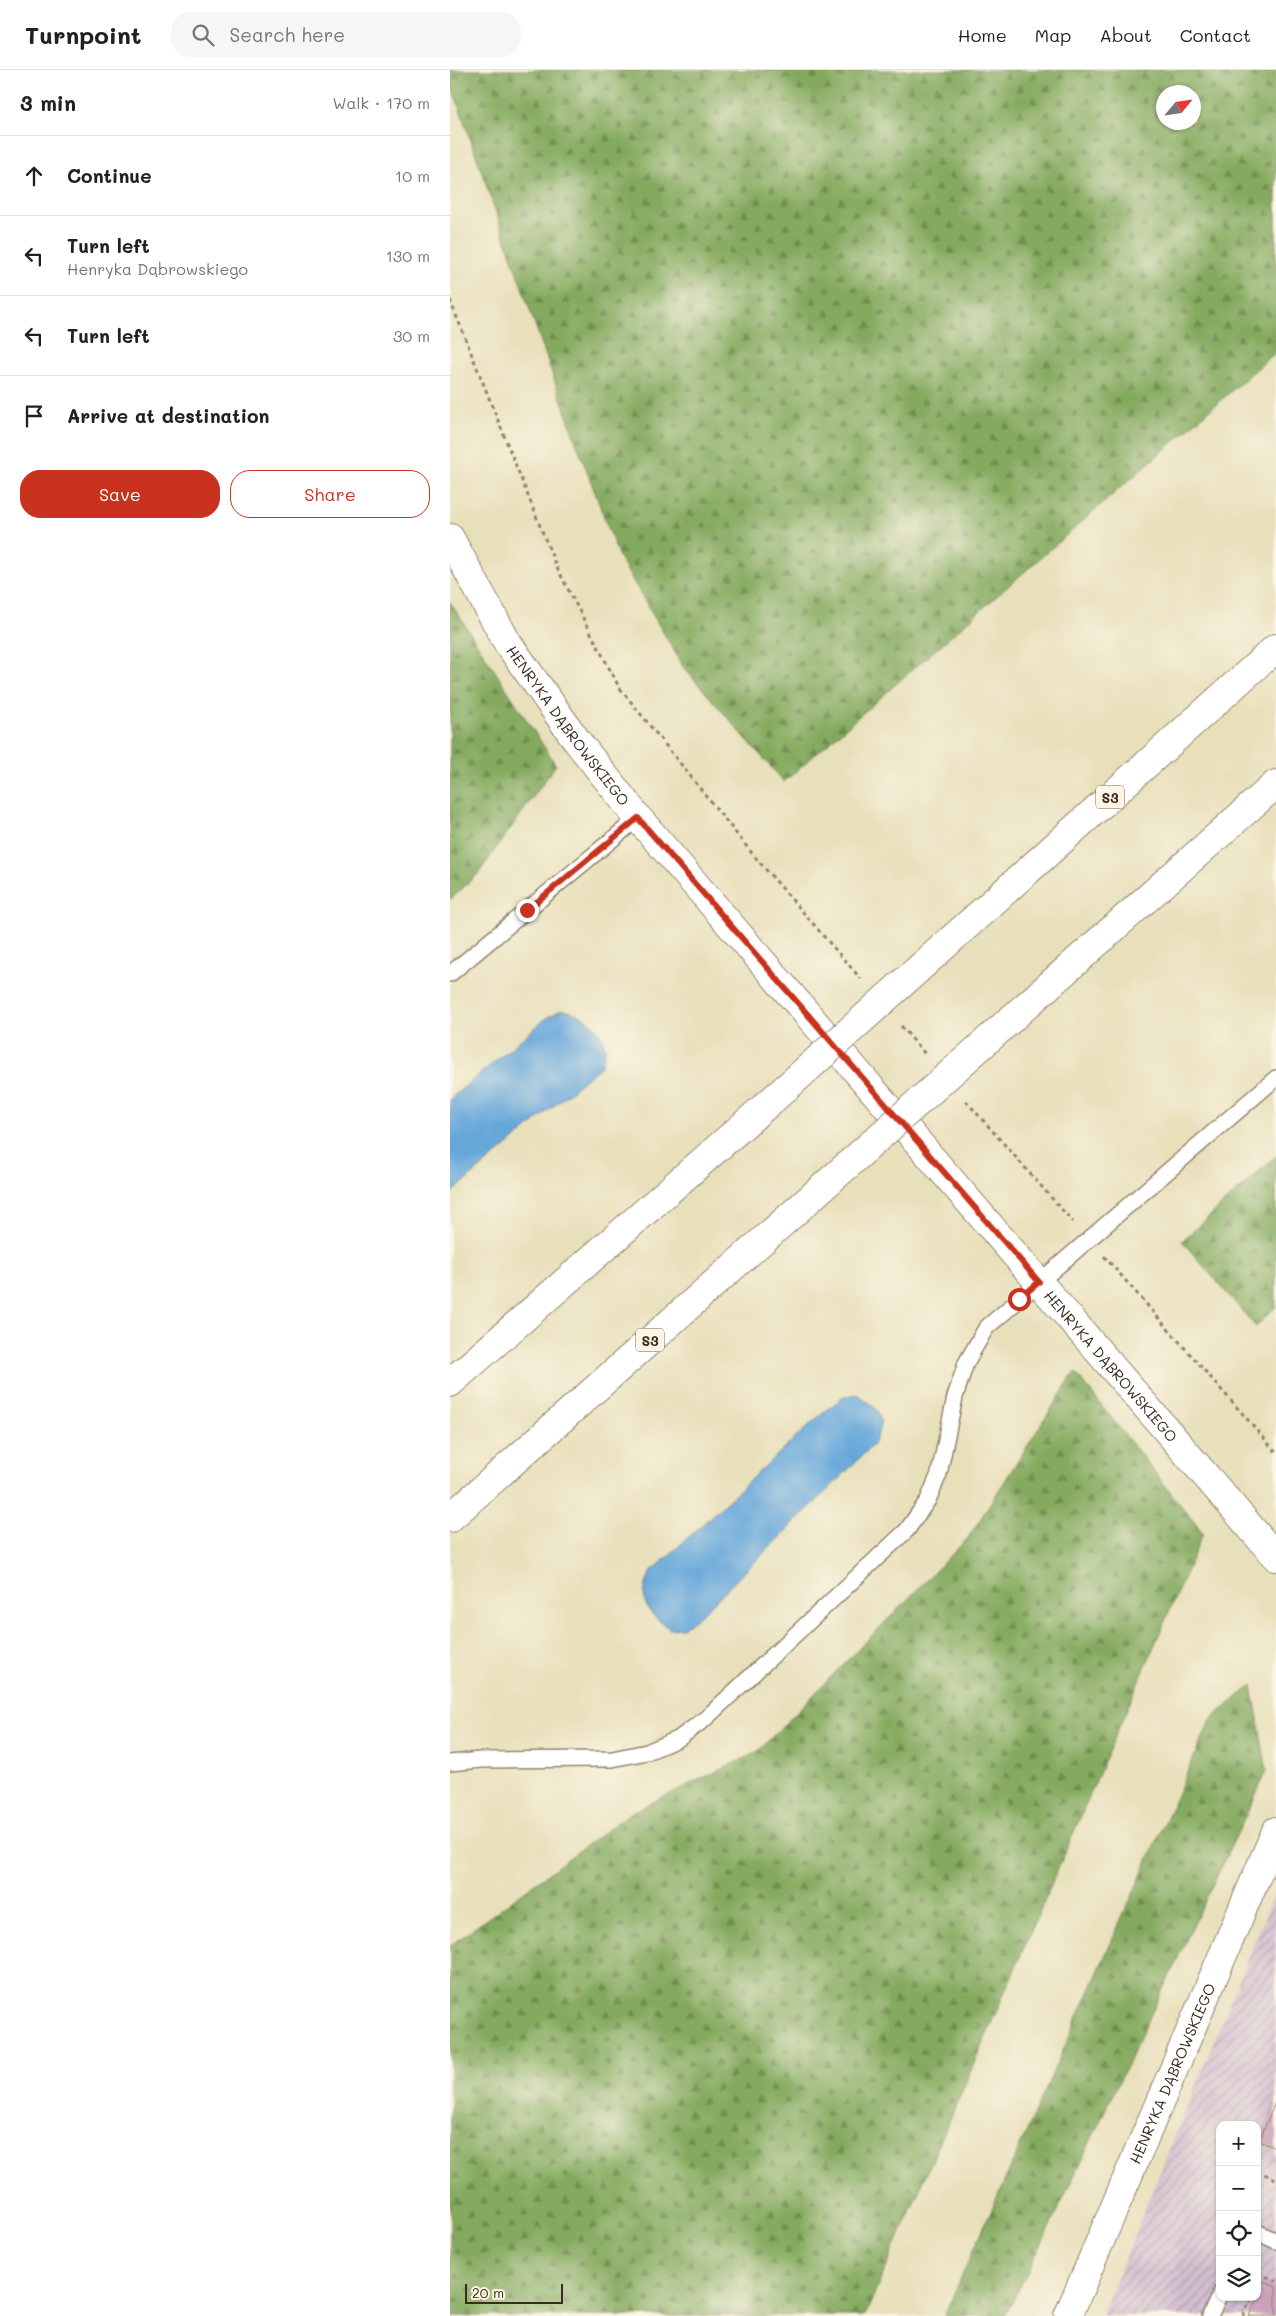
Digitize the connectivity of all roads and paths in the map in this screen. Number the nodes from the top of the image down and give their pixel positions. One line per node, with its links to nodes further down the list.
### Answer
1 (450, 300): 7 (path)
2 (450, 538): 5 (main road, HENRYKA DĄBROWSKIEGO)
3 (1276, 648): 14 (main road, S3, bridge)
4 (1276, 784): 16 (main road, S3, bridge)
5 (638, 818): 6 (lane); 13 (main road, HENRYKA DĄBROWSKIEGO)
6 (450, 974)
7 (865, 984)
8 (897, 1021): 9 (path)
9 (929, 1059)
10 (1276, 1078): 12 (lane)
11 (961, 1096): 12 (path)
12 (1090, 1240): 13 (lane); 15 (path)
13 (1039, 1282): 17 (main road, HENRYKA DĄBROWSKIEGO); 18 (lane)
14 (450, 1383)
15 (1276, 1452)
16 (450, 1518)
17 (1276, 1557)
18 (450, 1763)
19 (1276, 1831): 28 (main road, HENRYKA DĄBROWSKIEGO)
20 (1261, 2172): 21 (path)
21 (1276, 2179)
22 (1261, 2234): 23 (lane)
23 (1276, 2241)
24 (1261, 2276): 25 (path)
25 (1276, 2281)
26 (1217, 2301): 29 (lane)
27 (1250, 2301): 30 (path)
28 (1068, 2316)
29 (1210, 2316)
30 (1244, 2316)

